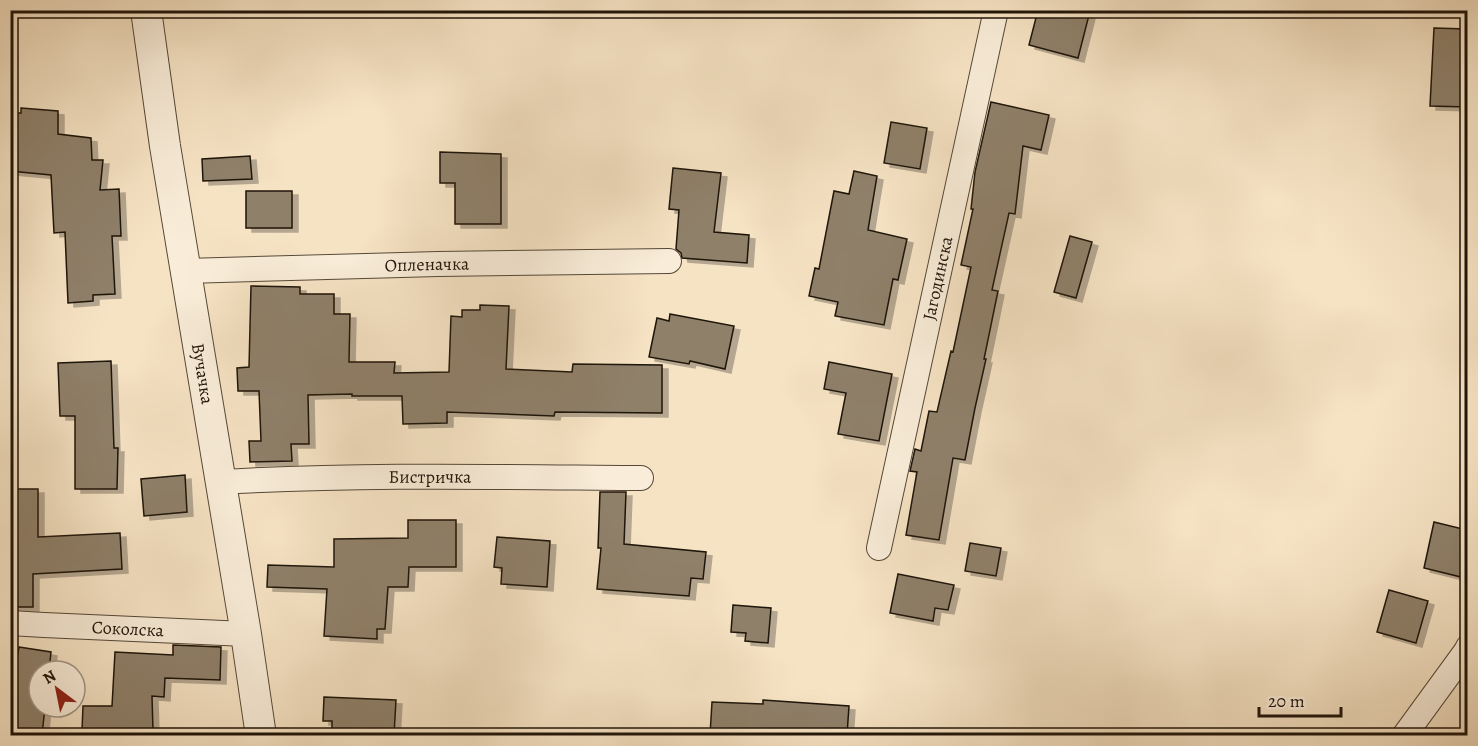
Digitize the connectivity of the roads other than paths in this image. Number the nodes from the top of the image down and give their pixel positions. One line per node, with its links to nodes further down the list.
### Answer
1 (146, 10): 4 (street, Вучачка)
2 (996, 10): 7 (street, Јагодинска)
3 (669, 261): 4 (street, Опленачка)
4 (185, 271): 6 (street, Вучачка)
5 (641, 478): 6 (street, Бистричка)
6 (220, 482): 9 (street, Вучачка)
7 (879, 548)
8 (10, 623): 9 (street, Соколска)
9 (246, 634): 11 (street, Вучачка)
10 (1467, 647): 12 (street)
11 (261, 735)
12 (1404, 735)

